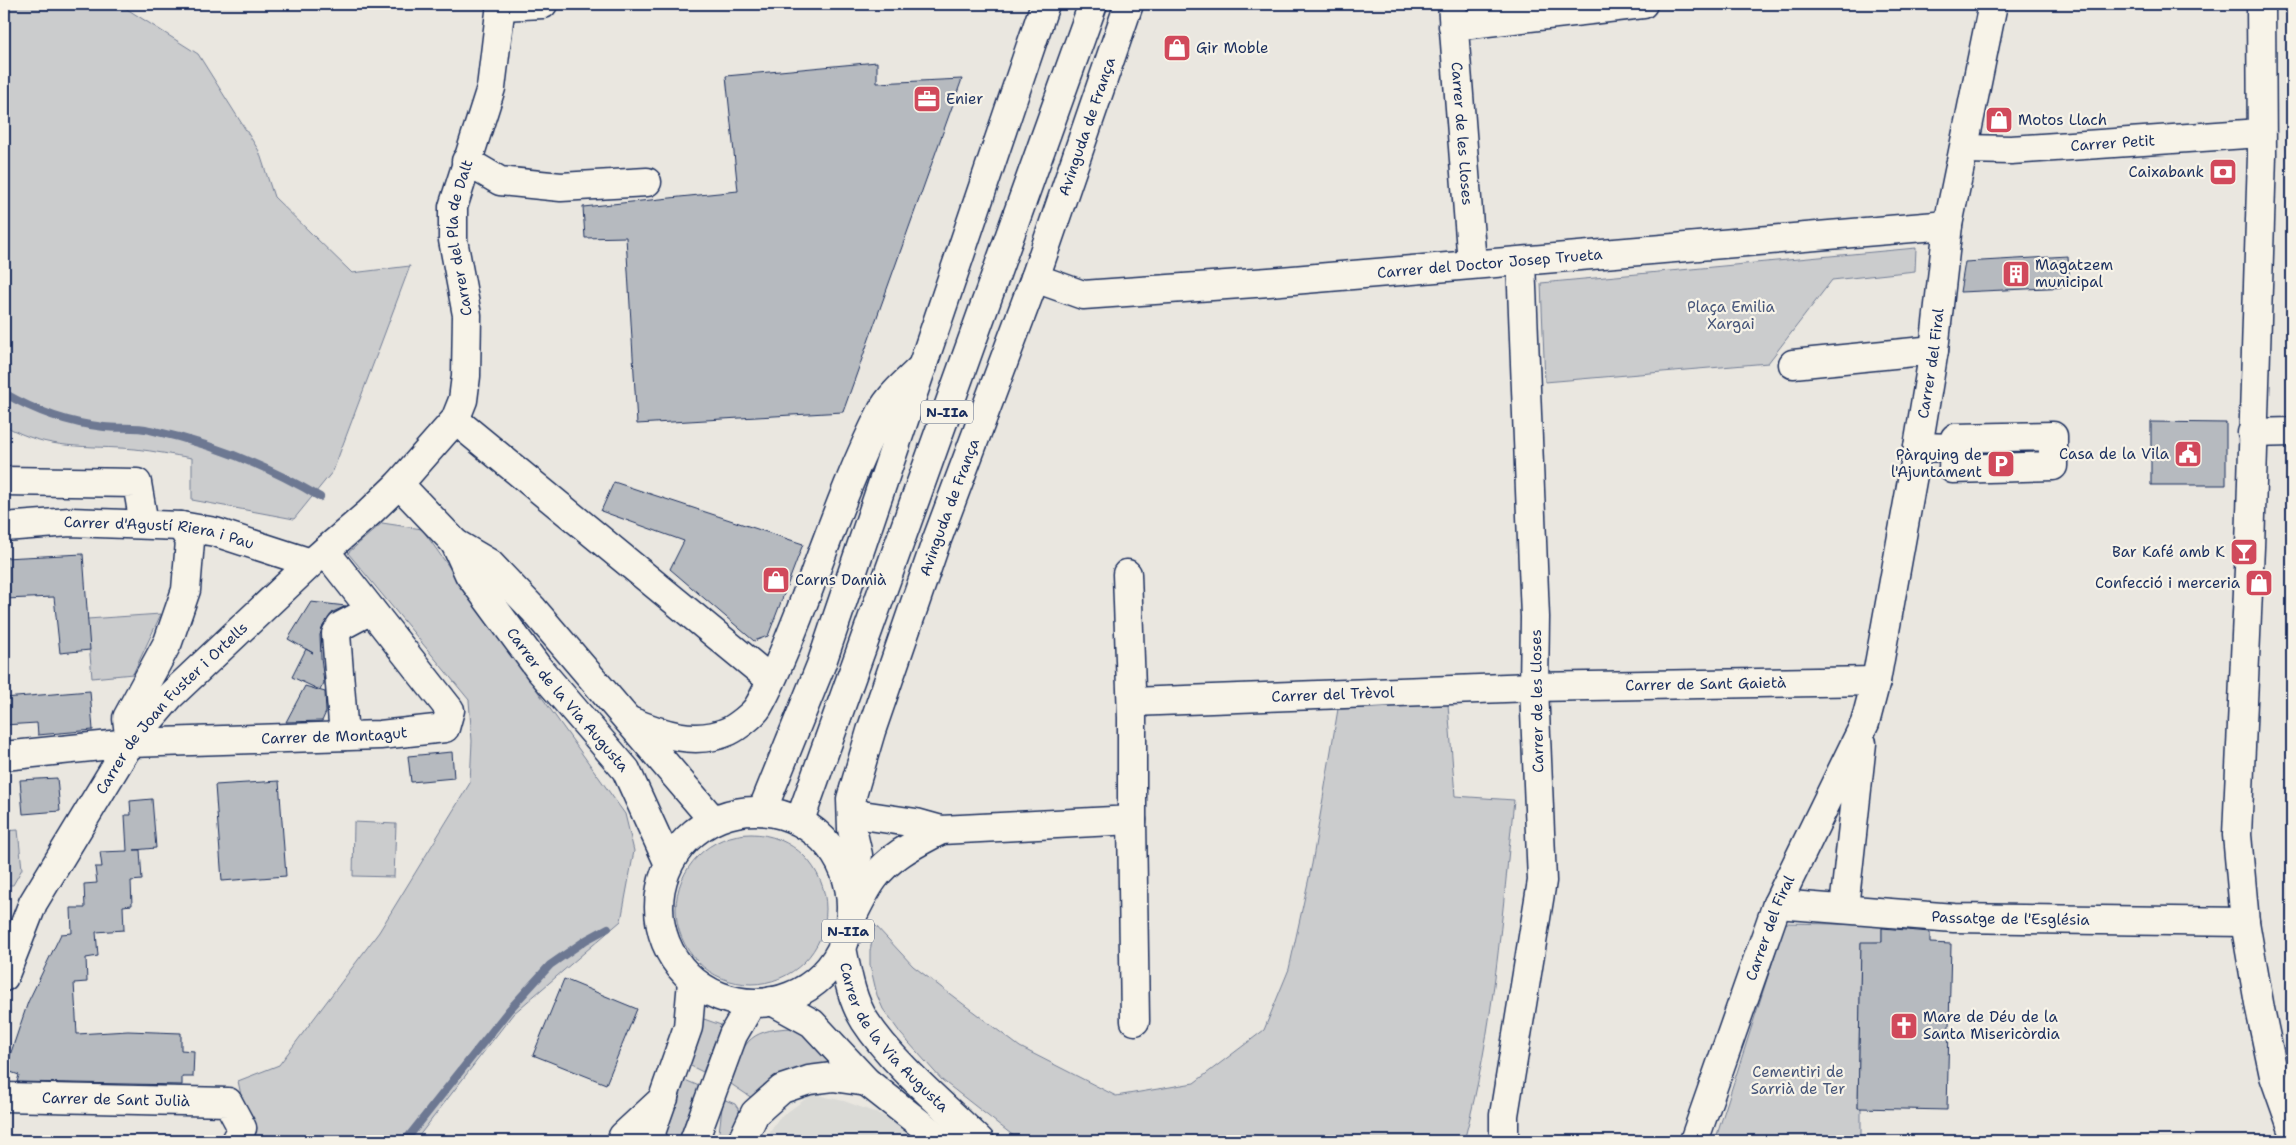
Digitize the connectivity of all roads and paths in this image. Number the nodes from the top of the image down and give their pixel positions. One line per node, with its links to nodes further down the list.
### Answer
1 (543, 4): 8 (street)
2 (1045, 4): 20 (street, N-IIa)
3 (1093, 4): 47 (street, N-IIa)
4 (1129, 4): 17 (street, Avinguda de França)
5 (1643, 4): 9 (street)
6 (1993, 4): 11 (street, Carrer del Firal)
7 (2261, 4): 10 (street)
8 (501, 5): 12 (street, Carrer del Pla de Dalt)
9 (1452, 15): 16 (street, Carrer de les Lloses)
10 (2261, 133): 11 (street, Carrer Petit); 23 (street)
11 (1964, 149): 14 (street, Carrer del Firal)
12 (466, 160): 13 (street); 21 (street, Carrer del Pla de Dalt)
13 (647, 182)
14 (1948, 225): 15 (street, Carrer del Doctor Josep Trueta); 18 (street, Carrer del Firal)
15 (1521, 262): 16 (street, Carrer del Doctor Josep Trueta); 37 (street, Carrer de les Lloses)
16 (1472, 264): 17 (street, Carrer del Doctor Josep Trueta)
17 (1035, 278): 44 (street, Avinguda de França)
18 (1934, 350): 19 (street); 24 (street, Carrer del Firal)
19 (1793, 364)
20 (923, 366): 35 (street); 45 (street, N-IIa)
21 (455, 420): 27 (street, Carrer del Pla de Dalt); 35 (street)
22 (2292, 432): 23 (street)
23 (2252, 433): 55 (street)
24 (1918, 447): 25 (street); 36 (street, Carrer del Firal)
25 (1954, 448)
26 (4, 481): 28 (street)
27 (398, 484): 31 (street, Carrer de la Via Augusta); 32 (street, Carrer de Joan Fuster i Ortells)
28 (144, 524): 29 (street, Carrer d'Agustí Riera i Pau); 30 (street, Carrer d'Agustí Riera i Pau)
29 (181, 526): 32 (street, Carrer d'Agustí Riera i Pau); 42 (street)
30 (4, 527)
31 (455, 543): 39 (street, Carrer de la Via Augusta); 50 (street, Carrer de la Via Augusta)
32 (318, 557): 34 (street, Carrer de Montagut); 42 (street, Carrer de Joan Fuster i Ortells)
33 (1127, 574): 38 (street)
34 (372, 610): 41 (street); 41 (street, Carrer de Montagut)
35 (771, 680): 39 (street)
36 (1876, 681): 37 (street, Carrer de Sant Gaietà); 40 (street, Carrer del Firal)
37 (1534, 687): 38 (street, Carrer del Trèvol); 66 (street, Carrer de les Lloses)
38 (1132, 702): 48 (street)
39 (630, 721): 46 (street, Carrer de la Via Augusta)
40 (1865, 723): 52 (street, Carrer del Firal); 53 (street, Carrer del Firal)
41 (344, 736): 42 (street, Carrer de Montagut)
42 (130, 744): 43 (street, Carrer de Montagut); 57 (street, Carrer de Joan Fuster i Ortells)
43 (4, 756)
44 (852, 808): 49 (street); 51 (street, Avinguda de França)
45 (762, 811): 46 (street, N-IIa); 47 (street, N-IIa)
46 (713, 820): 50 (street, N-IIa)
47 (800, 820): 51 (street, N-IIa)
48 (1132, 820): 49 (street); 60 (street)
49 (941, 830): 54 (street)
50 (668, 862): 58 (street, N-IIa)
51 (848, 874): 54 (street, N-IIa)
52 (1777, 904): 53 (street, Passatge de l'Església); 73 (street, Carrer del Firal)
53 (1844, 908): 55 (street, Passatge de l'Església)
54 (851, 919): 56 (street, N-IIa)
55 (2245, 922): 64 (street)
56 (842, 948): 59 (street, N-IIa); 72 (street, Carrer de la Via Augusta)
57 (4, 977)
58 (692, 981): 59 (street, N-IIa); 63 (street)
59 (761, 1002): 61 (street, Carrer de la Via Augusta); 65 (street)
60 (1135, 1022)
61 (867, 1082): 70 (street); 71 (street, Carrer de la Via Augusta)
62 (4, 1097): 67 (street, Carrer de Sant Julià)
63 (664, 1098): 68 (street); 69 (street)
64 (2292, 1127)
65 (699, 1135)
66 (1503, 1140)
67 (235, 1141)
68 (620, 1141)
69 (648, 1141)
70 (742, 1141)
71 (942, 1141)
72 (980, 1141)
73 (1694, 1141)

